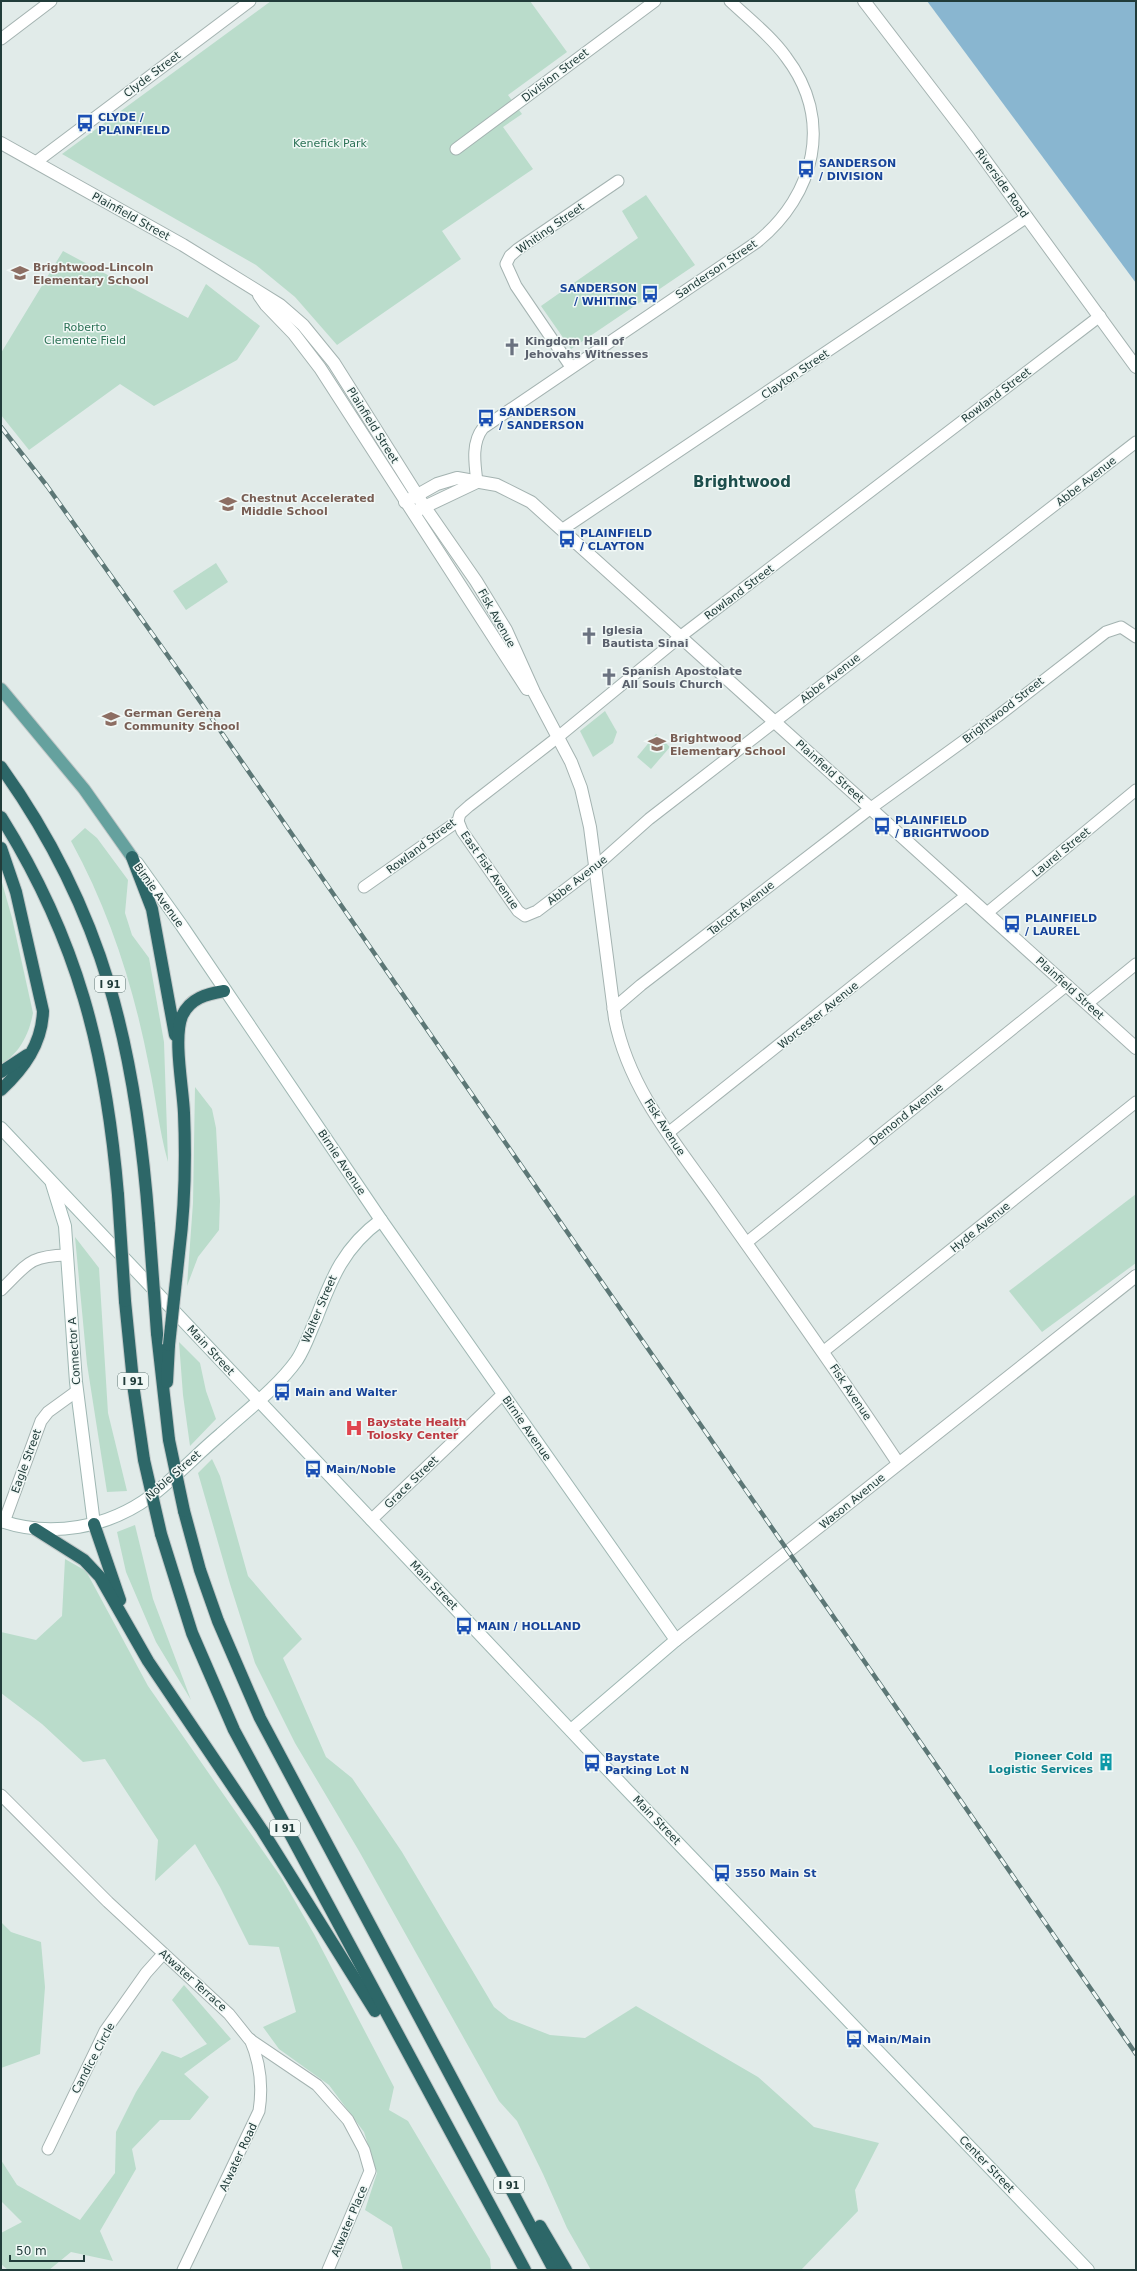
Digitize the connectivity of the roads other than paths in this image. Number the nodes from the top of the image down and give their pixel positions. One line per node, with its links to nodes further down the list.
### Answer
1 (51, 1): 6 (street)
2 (250, 1): 9 (street, Clyde Street)
3 (655, 1): 8 (street, Division Street)
4 (730, 1): 14 (street, Sanderson Street)
5 (864, 1): 11 (street, Riverside Road)
6 (1, 39)
7 (1, 143): 9 (street, Plainfield Street)
8 (456, 149)
9 (36, 162): 12 (street, Plainfield Street)
10 (618, 181): 14 (street, Whiting Street)
11 (1026, 217): 13 (street, Riverside Road); 24 (street, Clayton Street)
12 (258, 293): 16 (street, Plainfield Street); 17 (street, Plainfield Street)
13 (1100, 316): 15 (street, Riverside Road); 25 (street, Rowland Street)
14 (571, 367): 19 (street, Sanderson Street)
15 (1136, 367)
16 (338, 370): 17 (street); 20 (street, Plainfield Street)
17 (326, 379): 21 (street, Plainfield Street)
18 (1136, 442): 28 (street, Abbe Avenue)
19 (477, 482): 20 (street, Plainfield Street); 22 (street); 24 (street, Plainfield Street)
20 (417, 494): 21 (street, Plainfield Street); 22 (street, Plainfield Street)
21 (405, 502): 23 (street, Plainfield Street)
22 (424, 506): 23 (street); 29 (street, Fisk Avenue)
23 (412, 513): 29 (street, Fisk Avenue)
24 (564, 529): 25 (street, Plainfield Street)
25 (681, 636): 28 (street, Plainfield Street); 29 (street, Rowland Street)
26 (1136, 637): 32 (street, Brightwood Street)
27 (1, 689): 36 (main road, Birnie Avenue)
28 (774, 721): 32 (street, Plainfield Street); 37 (street, Abbe Avenue)
29 (558, 737): 34 (street, Rowland Street); 37 (street, Fisk Avenue)
30 (1, 767): 65 (highway, I 91, bridge)
31 (1136, 790): 40 (street, Laurel Street)
32 (871, 808): 39 (street, Plainfield Street); 46 (street, Talcott Avenue)
33 (1, 817): 79 (highway, I 91, bridge)
34 (458, 821): 38 (street, Rowland Street); 41 (street, East Fisk Avenue)
35 (1, 848): 48 (highway)
36 (132, 857): 44 (street, Birnie Avenue); 51 (highway)
37 (595, 868): 41 (street, Abbe Avenue); 46 (street, Fisk Avenue)
38 (364, 887)
39 (967, 895): 40 (street, Plainfield Street); 54 (street, Worcester Avenue)
40 (987, 913): 43 (street, Plainfield Street)
41 (525, 916)
42 (1136, 964): 45 (street)
43 (1067, 985): 45 (street, Plainfield Street); 57 (street, Demond Avenue)
44 (224, 991): 51 (highway); 56 (street, Birnie Avenue)
45 (1088, 1003): 47 (street, Plainfield Street)
46 (613, 1009): 54 (street, Fisk Avenue)
47 (1136, 1048)
48 (32, 1052): 49 (highway); 50 (highway)
49 (1, 1072)
50 (1, 1090)
51 (183, 1094): 65 (highway, bridge)
52 (1136, 1102): 61 (street, Hyde Avenue)
53 (1, 1128): 55 (street, Main Street)
54 (668, 1133): 57 (street, Fisk Avenue)
55 (50, 1180): 58 (street, Connector A); 64 (street, Main Street)
56 (382, 1220): 63 (street, Birnie Avenue); 64 (street, Walter Street)
57 (746, 1243): 61 (street, Fisk Avenue)
58 (67, 1256): 60 (street); 62 (street, Connector A)
59 (1136, 1276): 66 (street, Wason Avenue)
60 (1, 1290)
61 (824, 1351): 66 (street, Fisk Avenue)
62 (77, 1391): 68 (street, Eagle Street); 69 (street, Connector A)
63 (502, 1394): 67 (street, Grace Street); 72 (street, Birnie Avenue)
64 (258, 1400): 67 (street, Main Street); 69 (street, Noble Street)
65 (166, 1415): 78 (highway, I 91, bridge)
66 (898, 1463): 72 (street, Wason Avenue)
67 (371, 1520): 73 (street, Main Street)
68 (2, 1522): 70 (street, Noble Street)
69 (94, 1524): 70 (street, Noble Street); 71 (highway)
70 (35, 1529): 71 (highway)
71 (129, 1626): 79 (highway)
72 (676, 1640): 73 (street, Wason Avenue)
73 (571, 1730): 77 (street, Main Street)
74 (1, 1795): 75 (street, Atwater Terrace)
75 (163, 1954): 76 (street, Atwater Terrace); 80 (street, Candice Circle)
76 (250, 2039): 81 (street, Atwater Terrace); 82 (street, Atwater Road)
77 (885, 2059): 87 (street, Center Street)
78 (464, 2100): 85 (highway, I 91); 86 (highway)
79 (437, 2110): 84 (highway, I 91)
80 (48, 2149)
81 (370, 2171): 83 (street, Atwater Place)
82 (183, 2270)
83 (328, 2270)
84 (525, 2270)
85 (554, 2270)
86 (566, 2270)
87 (1088, 2270)

